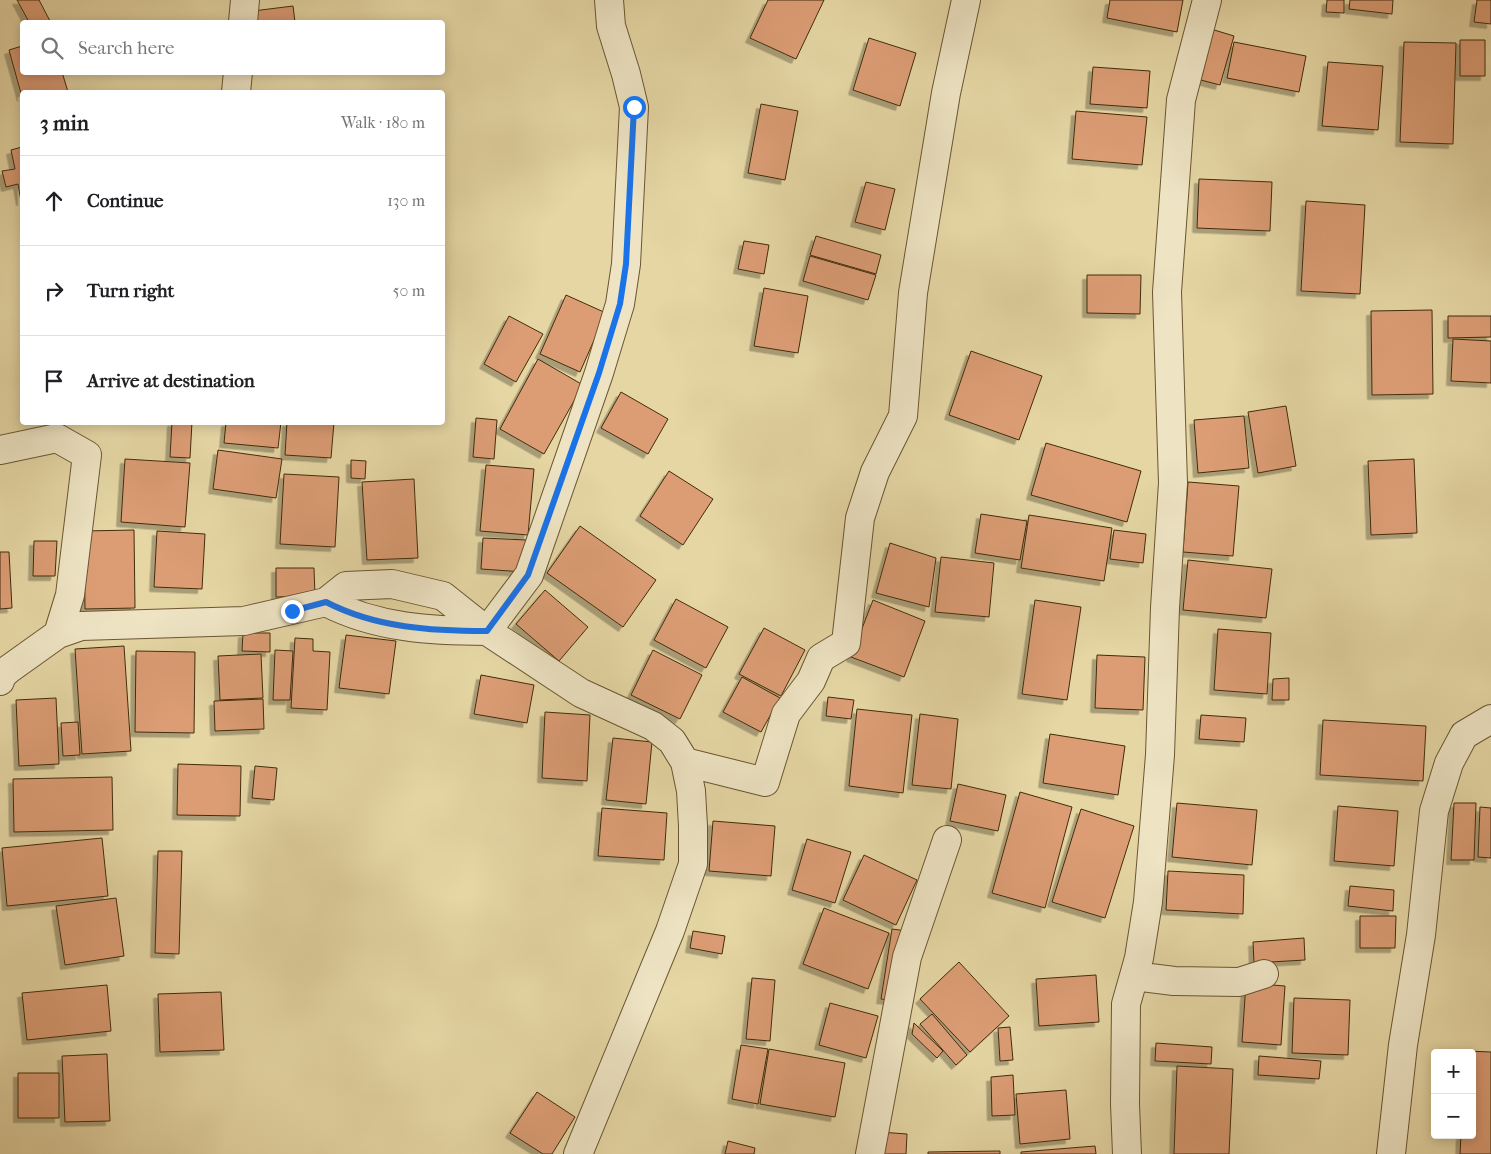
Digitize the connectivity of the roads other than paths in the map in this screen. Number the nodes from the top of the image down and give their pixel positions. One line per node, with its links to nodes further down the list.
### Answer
1 (245, 0): 5 (street)
2 (609, 0): 10 (street)
3 (966, 0): 14 (street)
4 (1207, 0): 17 (street)
5 (243, 20)
6 (238, 75): 7 (street)
7 (236, 90)
8 (0, 450): 11 (street)
9 (326, 602): 10 (street); 10 (street); 11 (street)
10 (487, 631): 14 (street)
11 (58, 634): 12 (street)
12 (1, 676)
13 (1491, 719): 21 (street)
14 (685, 762): 18 (street)
15 (947, 840): 19 (street)
16 (1264, 974): 17 (street)
17 (1134, 976): 20 (street)
18 (578, 1154)
19 (870, 1154)
20 (1127, 1154)
21 (1390, 1154)

